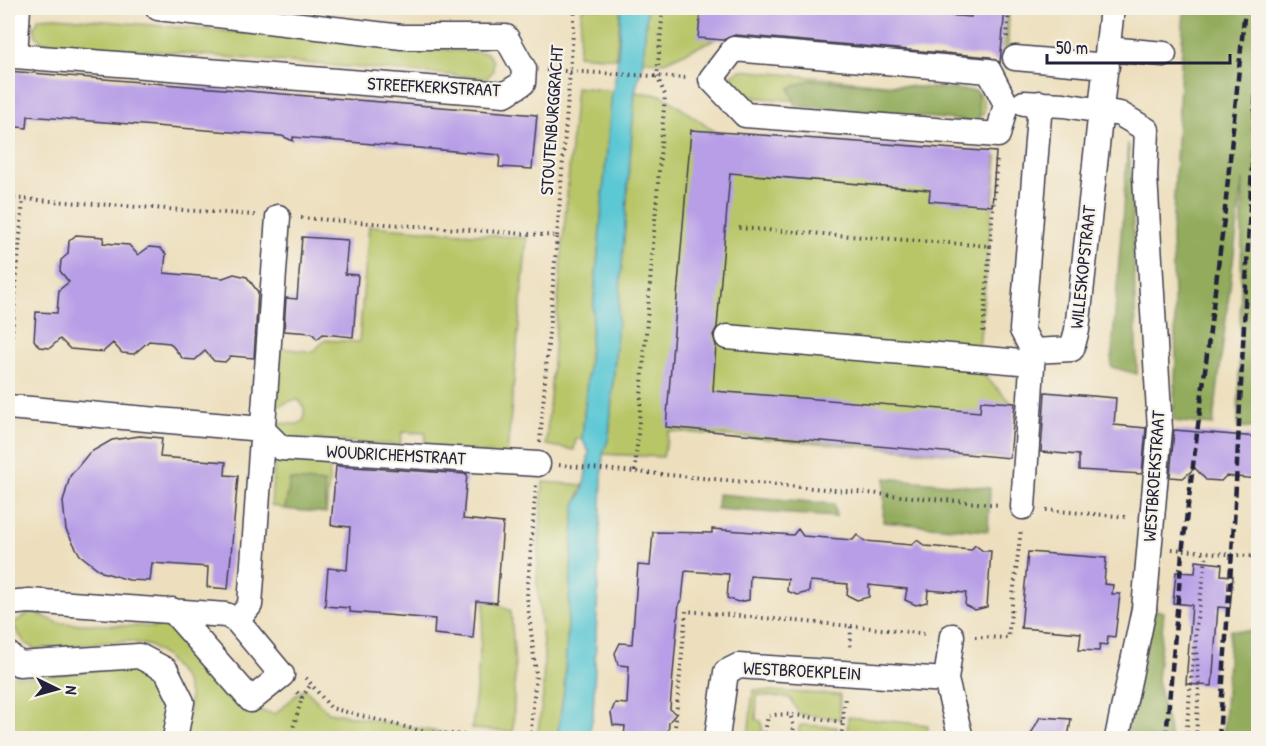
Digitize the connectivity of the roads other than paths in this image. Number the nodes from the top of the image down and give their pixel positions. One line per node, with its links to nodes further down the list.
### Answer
1 (18, 8): 2 (street, STREEFKERKSTRAAT)
2 (158, 8)
3 (1112, 8): 5 (street, WILLESKOPSTRAAT)
4 (1164, 54): 5 (street)
5 (1108, 57): 6 (street); 9 (street, WILLESKOPSTRAAT)
6 (1015, 58)
7 (1040, 103): 8 (street); 9 (street); 12 (street)
8 (1006, 104): 8 (street)
9 (1100, 111): 12 (street, WILLESKOPSTRAAT); 26 (street, WESTBROEKSTRAAT, bridge)
10 (278, 217): 14 (street)
11 (727, 337): 12 (street)
12 (1032, 357): 16 (street)
13 (8, 407): 14 (street)
14 (262, 429): 15 (street, WOUDRICHEMSTRAAT); 19 (street)
15 (538, 464)
16 (1023, 507)
17 (8, 603): 18 (street)
18 (172, 610): 19 (street); 19 (street)
19 (237, 621)
20 (952, 636): 22 (street)
21 (8, 654): 23 (street)
22 (946, 680): 24 (street, WESTBROEKPLEIN); 25 (street)
23 (176, 738)
24 (717, 738)
25 (961, 738)
26 (1116, 738)

